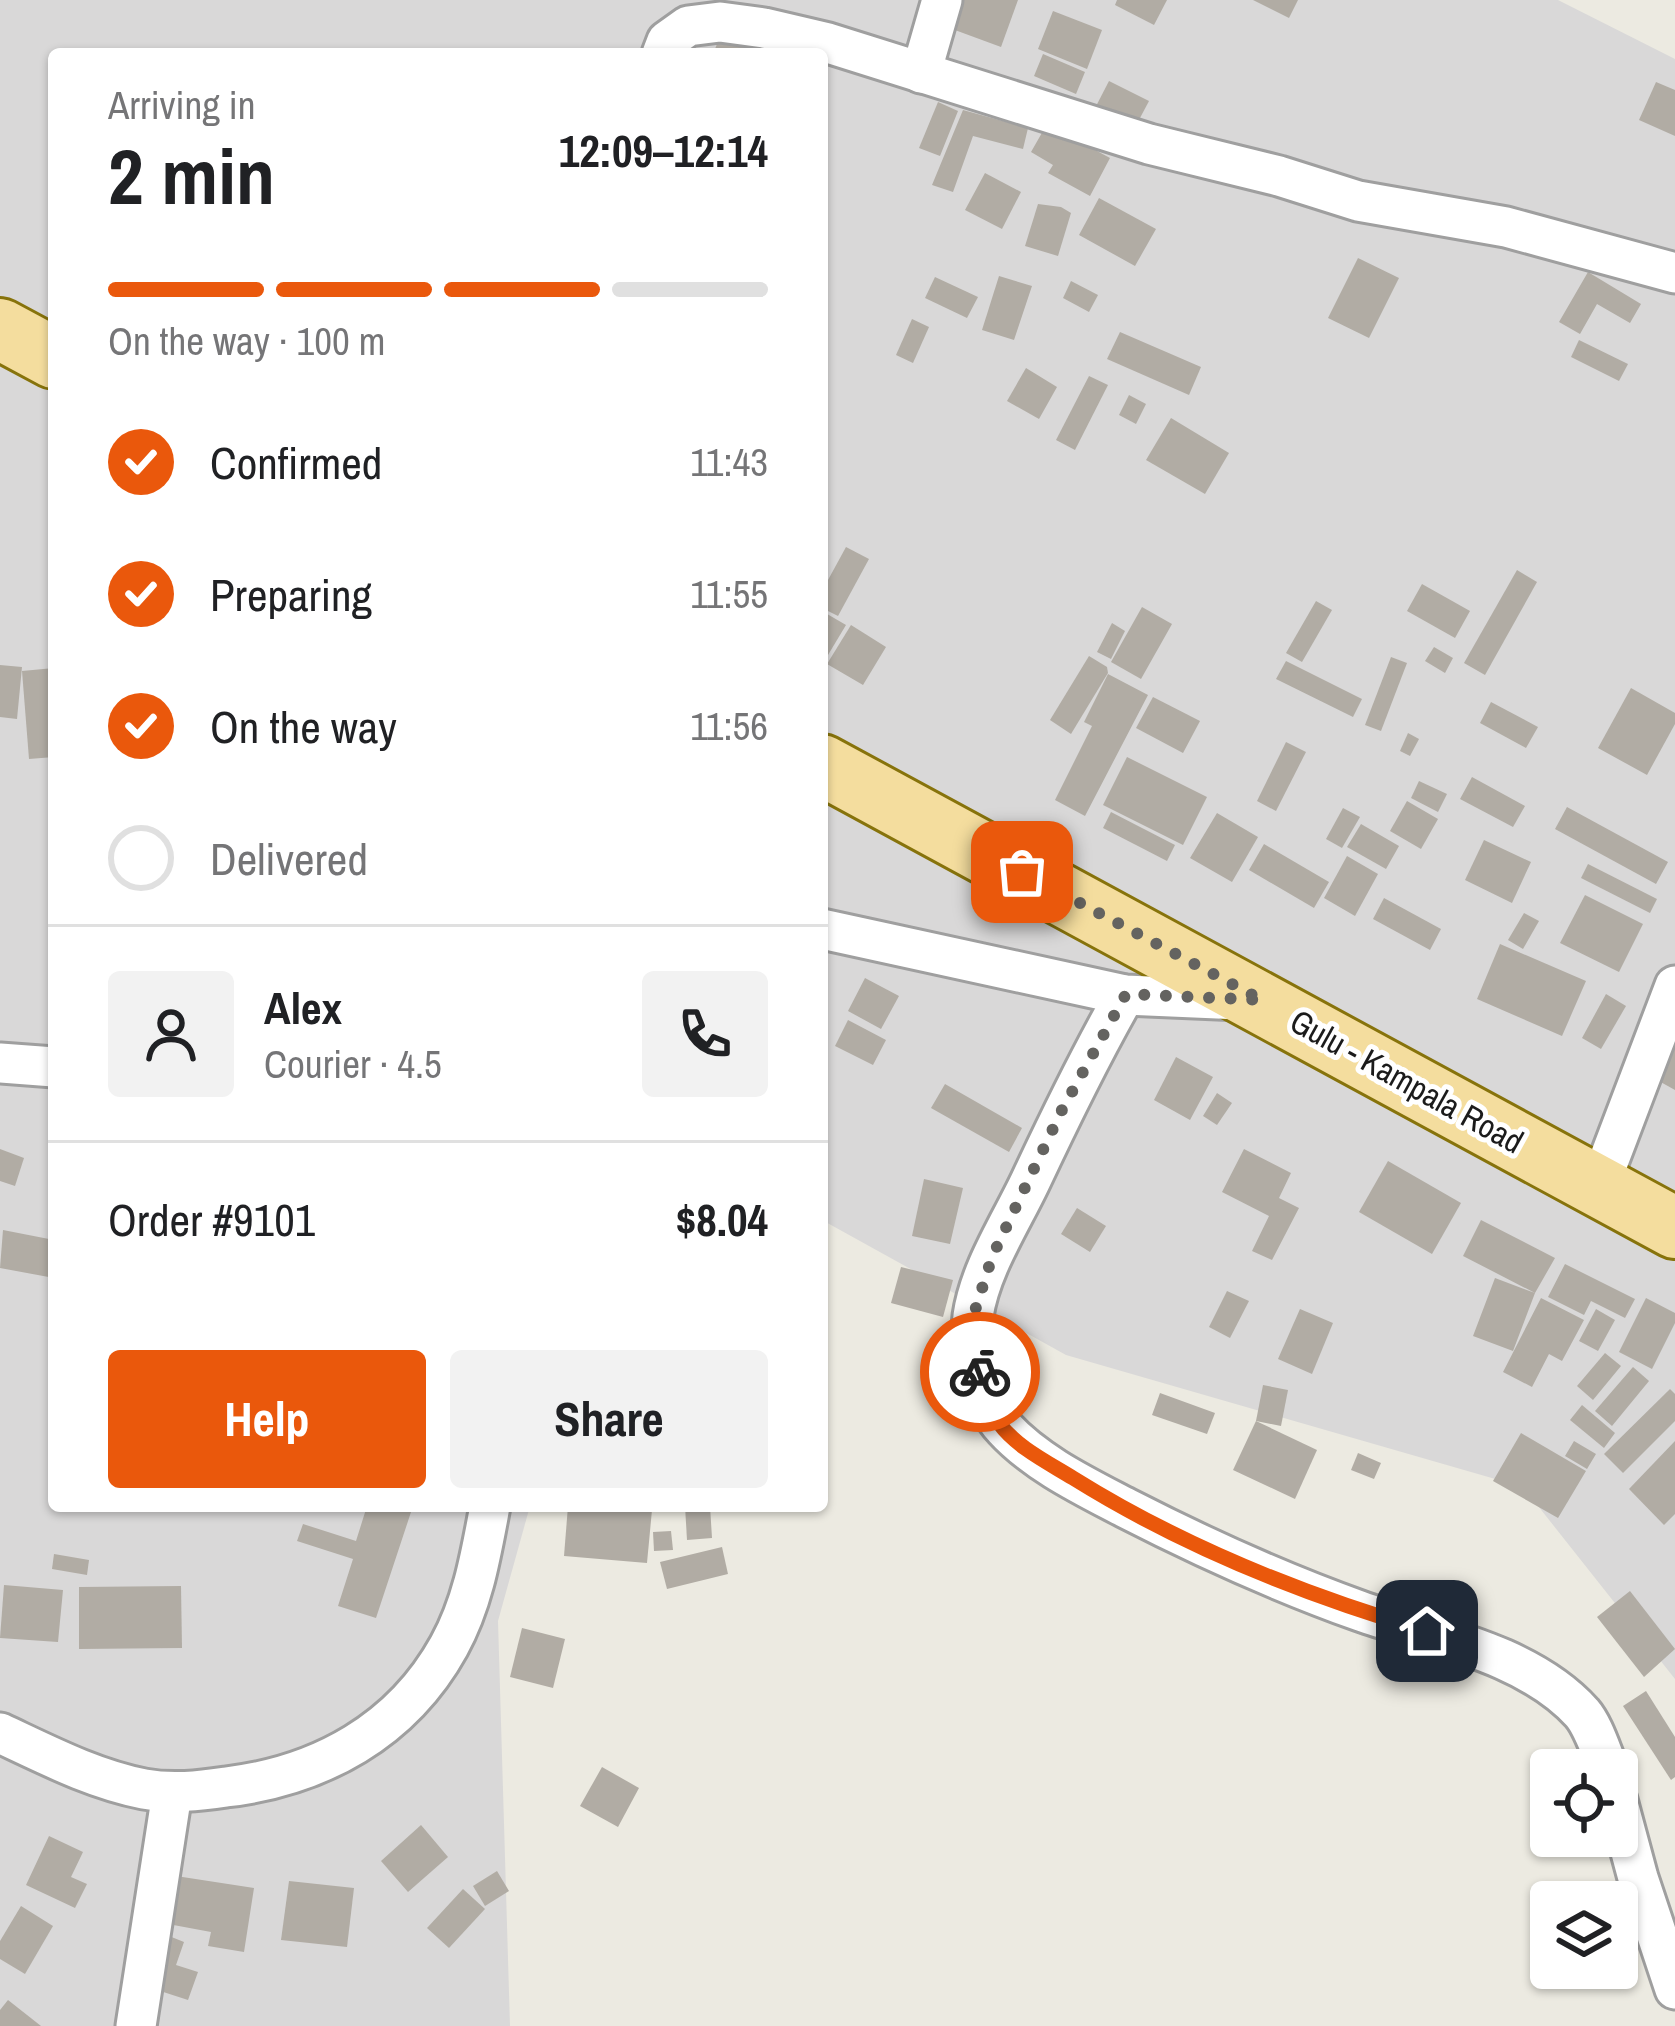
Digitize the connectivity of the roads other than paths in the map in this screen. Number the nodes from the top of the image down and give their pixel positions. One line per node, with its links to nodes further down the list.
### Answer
1 (942, 0): 3 (street)
2 (664, 48): 3 (street)
3 (921, 73): 4 (street)
4 (1675, 273)
5 (0, 329): 6 (main road)
6 (48, 355)
7 (828, 768): 11 (main road, Gulu - Kampala Road)
8 (828, 929): 10 (street)
9 (1675, 986): 14 (street)
10 (1126, 994): 11 (street); 18 (street)
11 (1262, 1000): 14 (main road, Gulu - Kampala Road)
12 (0, 1063): 13 (street)
13 (48, 1067)
14 (1599, 1186): 15 (main road, Gulu - Kampala Road)
15 (1675, 1228)
16 (489, 1512): 19 (street)
17 (0, 1733): 19 (street)
18 (1600, 1749)
19 (172, 1792): 22 (street)
20 (1632, 1857): 21 (street)
21 (1675, 1989)
22 (136, 2026)

